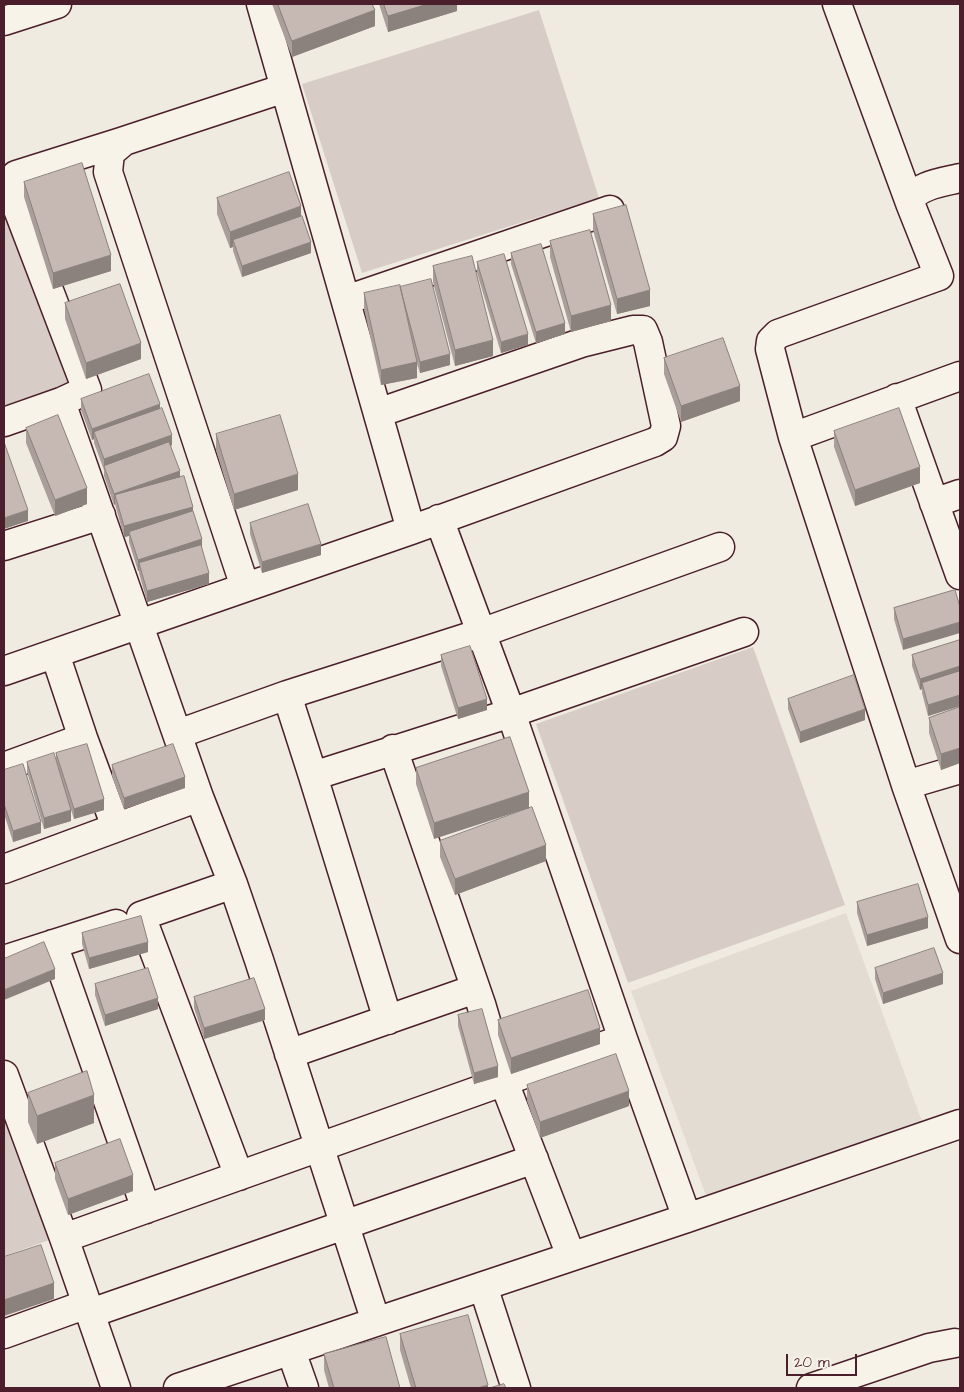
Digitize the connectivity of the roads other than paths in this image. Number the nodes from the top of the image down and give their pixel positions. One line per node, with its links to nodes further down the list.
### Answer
1 (57, 4): 4 (street)
2 (261, 4): 5 (street)
3 (837, 4): 8 (street)
4 (4, 21)
5 (285, 88): 6 (street); 11 (street)
6 (124, 141): 14 (street); 26 (street)
7 (960, 178): 8 (street)
8 (910, 203): 10 (street)
9 (610, 210): 11 (street)
10 (950, 272): 17 (street)
11 (346, 300): 15 (street)
12 (960, 376): 13 (street)
13 (897, 398): 17 (street); 19 (street)
14 (60, 402): 16 (street); 20 (street)
15 (378, 412): 21 (street); 22 (street)
16 (4, 422)
17 (794, 437): 40 (street)
18 (960, 494): 19 (street)
19 (934, 503): 25 (street)
20 (101, 514): 23 (street); 27 (street)
21 (439, 519): 22 (street); 29 (street)
22 (412, 530): 26 (street)
23 (4, 546)
24 (720, 547): 29 (street)
25 (960, 575)
26 (245, 587): 27 (street)
27 (140, 625): 30 (street); 34 (street)
28 (744, 632): 33 (street)
29 (481, 633): 32 (street); 33 (street)
30 (55, 654): 31 (street); 35 (street)
31 (4, 672)
32 (287, 695): 34 (street); 39 (street)
33 (511, 713): 36 (street); 51 (street)
34 (178, 734): 41 (street)
35 (83, 738): 37 (street); 42 (street)
36 (392, 749): 39 (street); 49 (street)
37 (4, 767)
38 (960, 769): 40 (street)
39 (314, 776): 50 (street)
40 (906, 785): 46 (street)
41 (199, 797): 42 (street); 44 (street)
42 (116, 827): 43 (street)
43 (4, 869)
44 (233, 884): 45 (street); 52 (street)
45 (142, 916): 47 (street); 58 (street)
46 (960, 939)
47 (54, 944): 48 (street); 59 (street)
48 (4, 960)
49 (475, 989): 50 (street); 54 (street)
50 (388, 1020): 52 (street)
51 (623, 1039): 54 (street); 60 (street)
52 (290, 1054): 56 (street)
53 (4, 1075): 62 (street)
54 (504, 1082): 56 (street); 57 (street)
55 (960, 1124): 60 (street)
56 (320, 1147): 58 (street); 61 (street)
57 (534, 1159): 61 (street); 63 (street)
58 (238, 1176): 59 (street)
59 (146, 1209): 62 (street)
60 (687, 1218): 63 (street)
61 (344, 1225): 65 (street); 66 (street)
62 (64, 1238): 65 (street)
63 (571, 1256): 64 (street)
64 (483, 1286): 66 (street); 73 (street)
65 (89, 1308): 67 (street); 70 (street)
66 (376, 1322): 69 (street)
67 (4, 1334)
68 (955, 1342): 74 (street)
69 (291, 1350): 71 (street); 72 (street)
70 (116, 1388)
71 (178, 1388)
72 (304, 1388)
73 (516, 1388)
74 (811, 1388)

